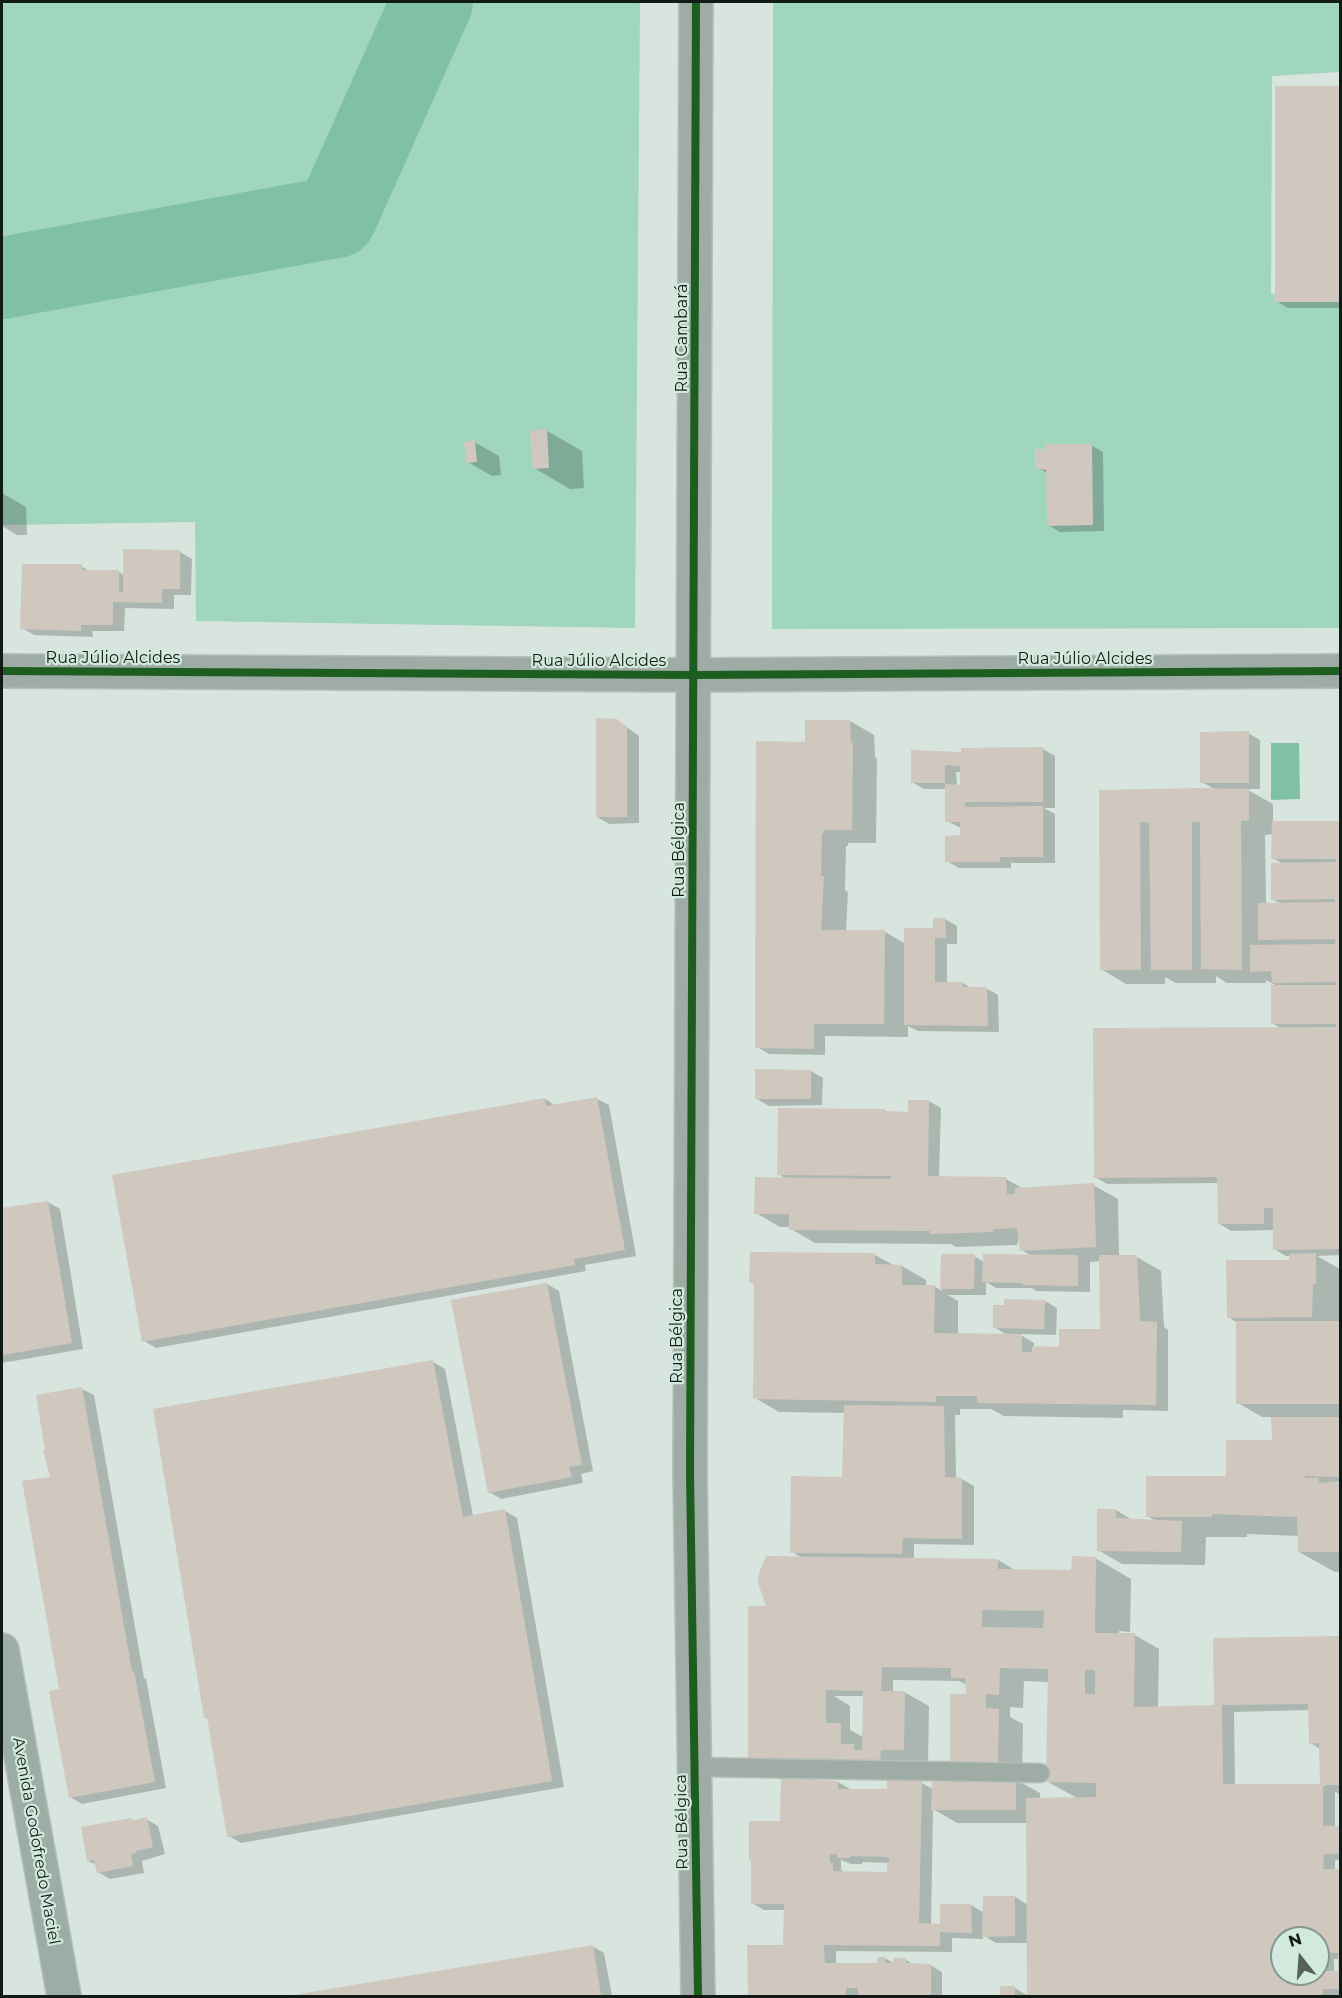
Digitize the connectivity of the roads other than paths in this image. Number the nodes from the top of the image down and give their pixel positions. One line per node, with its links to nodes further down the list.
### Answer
1 (696, 2): 4 (street, Rua Cambará)
2 (2, 671): 4 (street, Rua Júlio Alcides)
3 (1341, 671): 4 (street, Rua Júlio Alcides)
4 (694, 675): 6 (street, Rua Bélgica)
5 (2, 1650): 8 (main road, Avenida Godofredo Maciel)
6 (694, 1767): 7 (lane); 9 (street, Rua Bélgica)
7 (1040, 1773)
8 (64, 1996)
9 (698, 1996)

